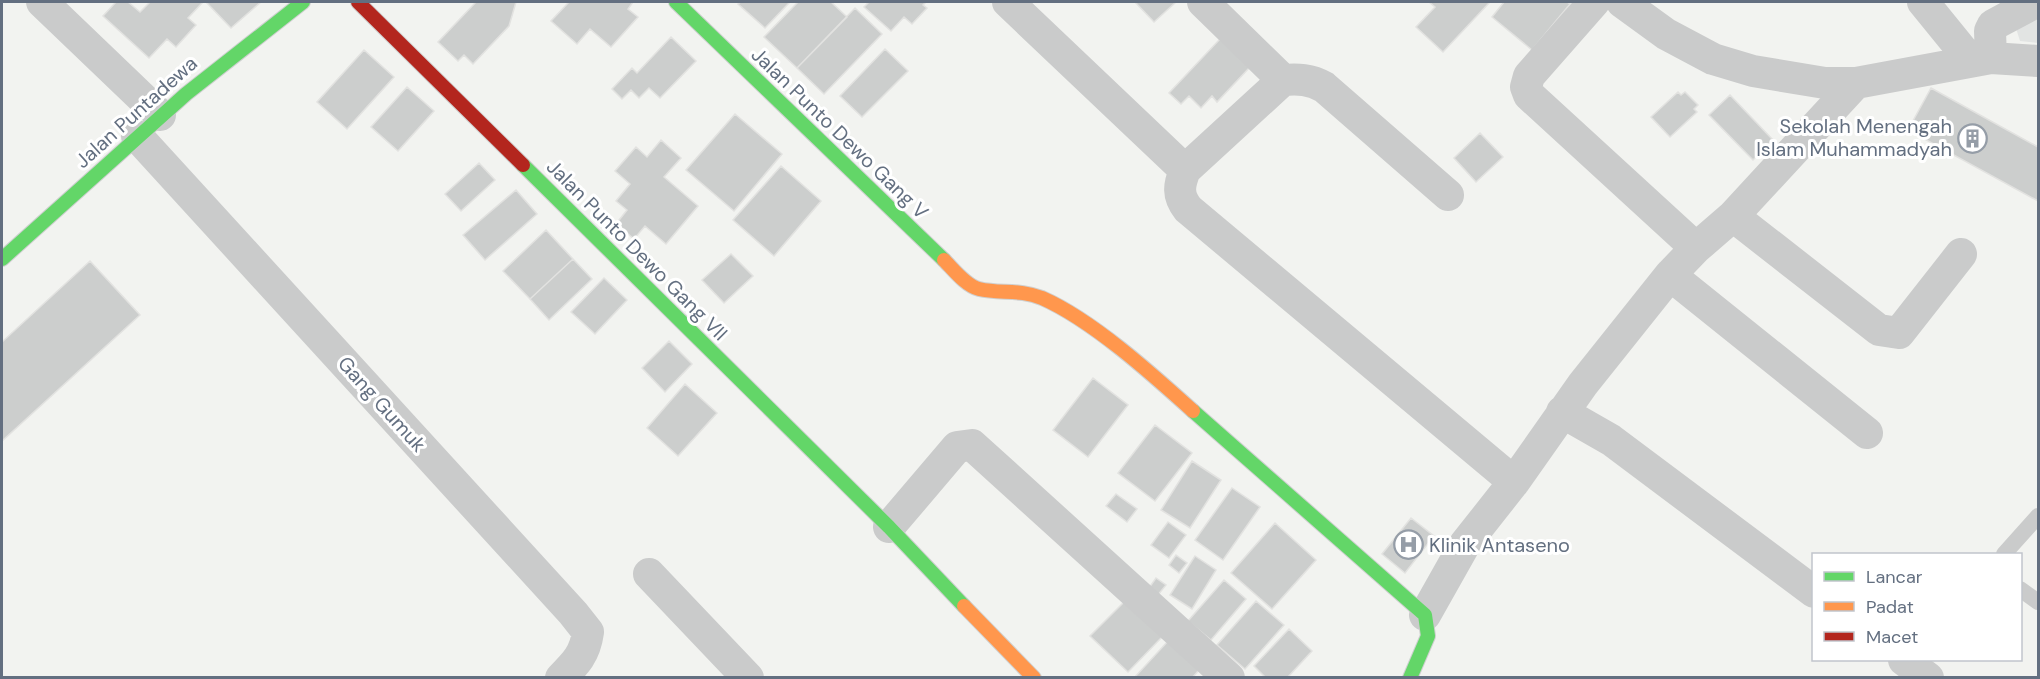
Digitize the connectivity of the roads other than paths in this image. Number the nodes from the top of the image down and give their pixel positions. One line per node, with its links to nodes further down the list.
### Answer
1 (42, 2): 15 (street)
2 (303, 2): 15 (street, Jalan Puntadewa)
3 (358, 2): 28 (street, Jalan Punto Dewo Gang VII)
4 (676, 2): 34 (street, Jalan Punto Dewo Gang V)
5 (1008, 2): 17 (street)
6 (1203, 2): 13 (street)
7 (1594, 2): 20 (street)
8 (1923, 2): 11 (street)
9 (2036, 2): 11 (street)
10 (1635, 5): 14 (street)
11 (1981, 59): 12 (street); 14 (street)
12 (2038, 61)
13 (1283, 80): 17 (street); 18 (street)
14 (1857, 83): 19 (street)
15 (160, 115): 16 (street, Jalan Puntadewa)
16 (137, 136): 21 (street, Jalan Puntadewa); 36 (street, Gang Gumuk)
17 (1185, 170): 26 (street)
18 (1448, 195)
19 (1733, 216): 20 (street); 22 (street)
20 (1696, 248): 23 (street)
21 (4, 250)
22 (1960, 254)
23 (1670, 275): 24 (street); 25 (street)
24 (1562, 412): 26 (street); 31 (street)
25 (1867, 433)
26 (1514, 482): 34 (street)
27 (2038, 516): 29 (lane)
28 (889, 526): 38 (street, Jalan Punto Dewo Gang VII); 39 (street)
29 (2006, 553)
30 (649, 574): 37 (street)
31 (1812, 590)
32 (2022, 590): 33 (lane)
33 (2038, 602)
34 (1425, 615): 40 (street)
35 (1905, 661): 41 (street)
36 (561, 678)
37 (748, 678)
38 (1034, 678)
39 (1229, 678)
40 (1410, 678)
41 (1928, 678)

